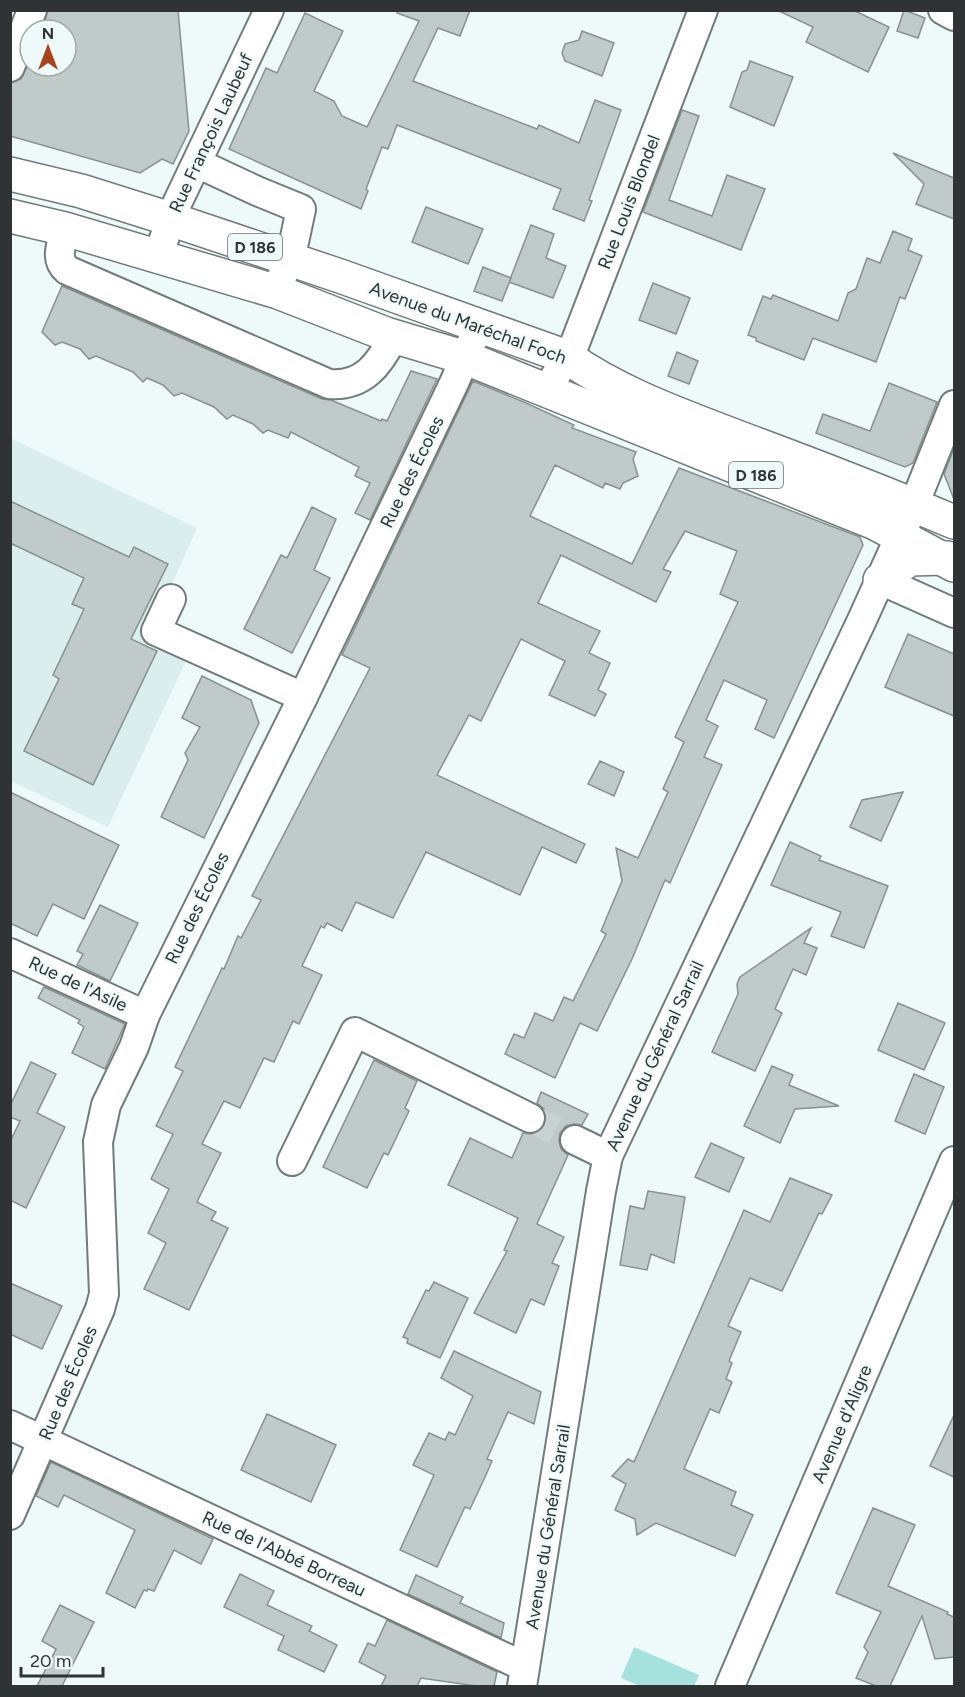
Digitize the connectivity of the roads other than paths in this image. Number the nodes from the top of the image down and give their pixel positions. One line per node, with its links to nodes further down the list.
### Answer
1 (32, 10): 6 (street)
2 (269, 10): 7 (street, Rue François Laubeuf)
3 (703, 10): 18 (street, Rue Louis Blondel)
4 (943, 10): 5 (street)
5 (954, 16)
6 (10, 67)
7 (197, 163): 10 (street, Rue François Laubeuf); 13 (street)
8 (10, 174): 10 (main road, Avenue du Maréchal Foch / D 186)
9 (10, 216): 11 (main road, Avenue du Maréchal Foch / D 186)
10 (170, 219): 12 (street, Rue François Laubeuf); 13 (main road, Avenue du Maréchal Foch / D 186)
11 (65, 229): 12 (main road, Avenue du Maréchal Foch / D 186); 16 (street)
12 (158, 256): 14 (main road, Avenue du Maréchal Foch / D 186)
13 (288, 258): 14 (street); 15 (main road, Avenue du Maréchal Foch / D 186)
14 (278, 292): 16 (main road, Avenue du Maréchal Foch / D 186)
15 (479, 325): 17 (street, Rue des Écoles); 18 (main road, Avenue du Maréchal Foch / D 186)
16 (393, 337): 17 (main road, Avenue du Maréchal Foch / D 186)
17 (466, 357): 19 (main road, Avenue du Maréchal Foch / D 186); 28 (street, Rue des Écoles)
18 (567, 357): 19 (street, Rue Louis Blondel); 21 (main road, Avenue du Maréchal Foch / D 186)
19 (548, 390): 23 (main road, Avenue du Maréchal Foch / D 186)
20 (954, 405): 21 (street)
21 (914, 505): 22 (main road, Avenue du Maréchal Foch / D 186); 23 (street)
22 (954, 522)
23 (900, 535): 24 (main road, Avenue du Maréchal Foch / D 186); 25 (street, Avenue du Général Sarrail)
24 (949, 560): 25 (main road, D 186)
25 (880, 580): 27 (street); 33 (street, Avenue du Général Sarrail)
26 (171, 598): 28 (street)
27 (954, 613)
28 (303, 697): 30 (street, Rue des Écoles)
29 (10, 953): 30 (street, Rue de l'Asile)
30 (145, 1015): 37 (street, Rue des Écoles)
31 (530, 1118): 34 (street)
32 (575, 1140): 33 (street)
33 (608, 1156): 39 (street, Avenue du Général Sarrail)
34 (292, 1161)
35 (954, 1161): 40 (street, Avenue d'Aligre)
36 (10, 1425): 37 (street, Rue de l'Abbé Borreau)
37 (43, 1441): 38 (street, Rue des Écoles); 39 (street, Rue de l'Abbé Borreau)
38 (10, 1515)
39 (524, 1677)
40 (730, 1686)

